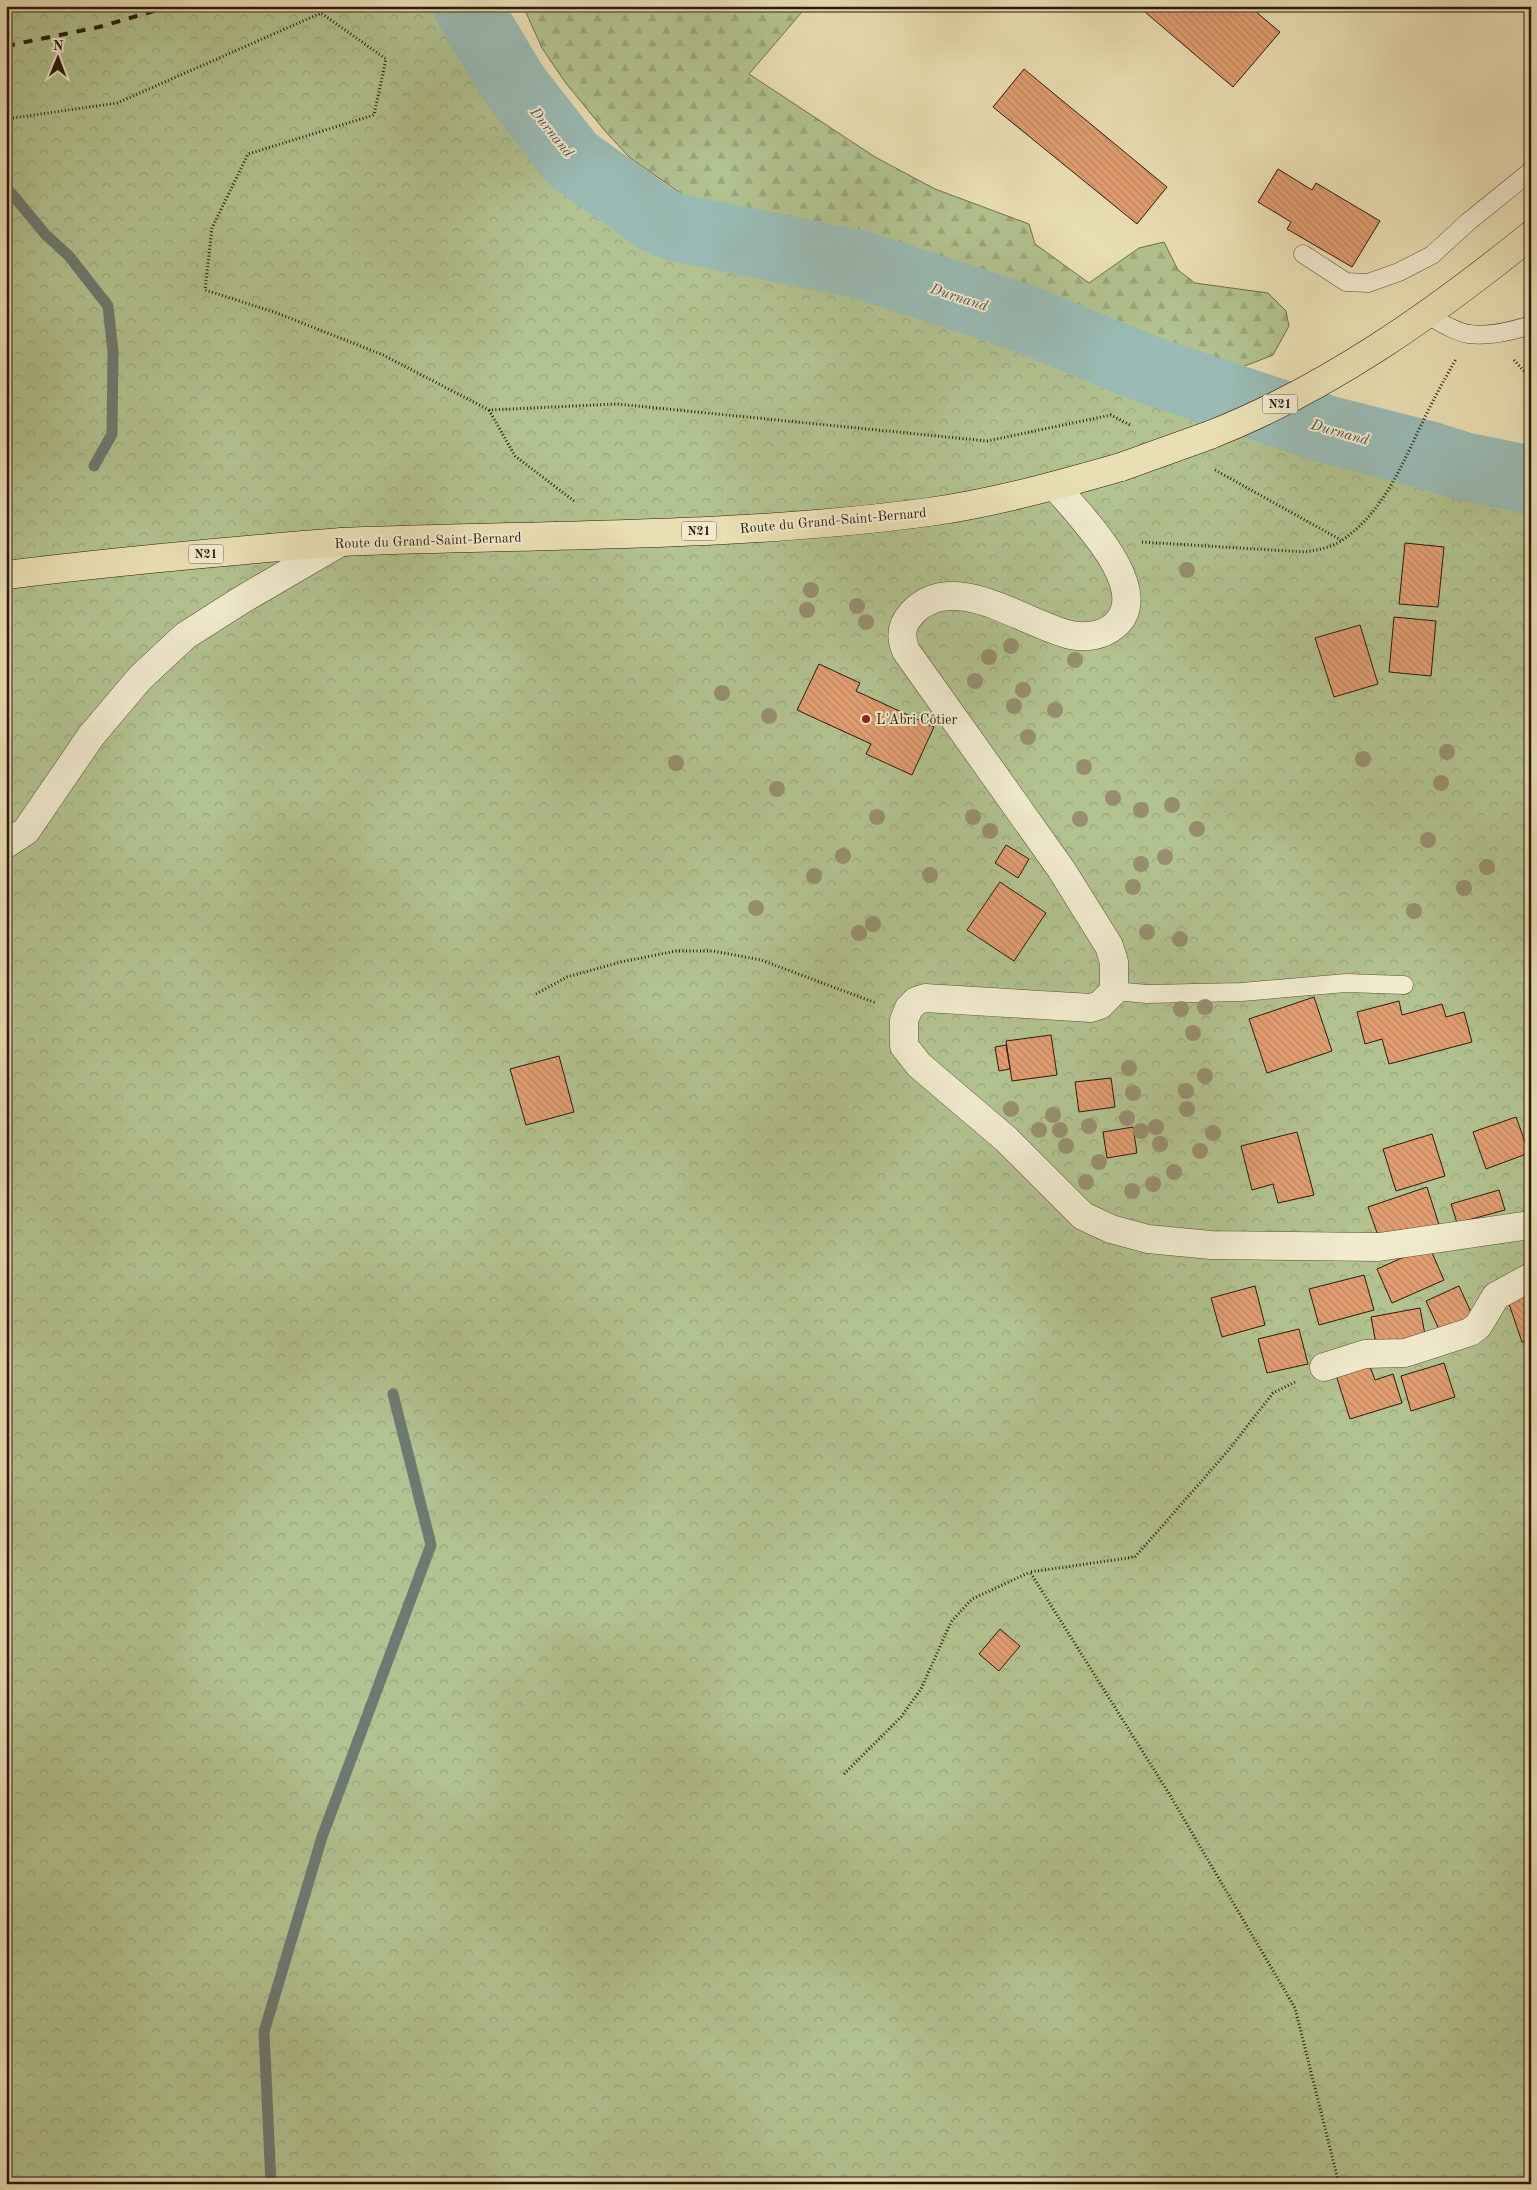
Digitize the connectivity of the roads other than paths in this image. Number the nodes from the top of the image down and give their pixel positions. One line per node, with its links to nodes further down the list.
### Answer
1 (1531, 170): 3 (lane)
2 (1531, 235): 4 (main road, Route du Grand-Saint-Bernard / N21)
3 (1303, 254)
4 (1427, 315): 5 (lane); 6 (main road, Route du Grand-Saint-Bernard / N21, bridge)
5 (1531, 325)
6 (1055, 486): 7 (main road, Route du Grand-Saint-Bernard / N21); 11 (street)
7 (341, 542): 8 (main road, Route du Grand-Saint-Bernard / N21); 9 (street)
8 (6, 576)
9 (6, 844)
10 (1404, 985): 11 (lane)
11 (1114, 991): 12 (street)
12 (1531, 1225)
13 (1531, 1278): 14 (street)
14 (1324, 1367)

